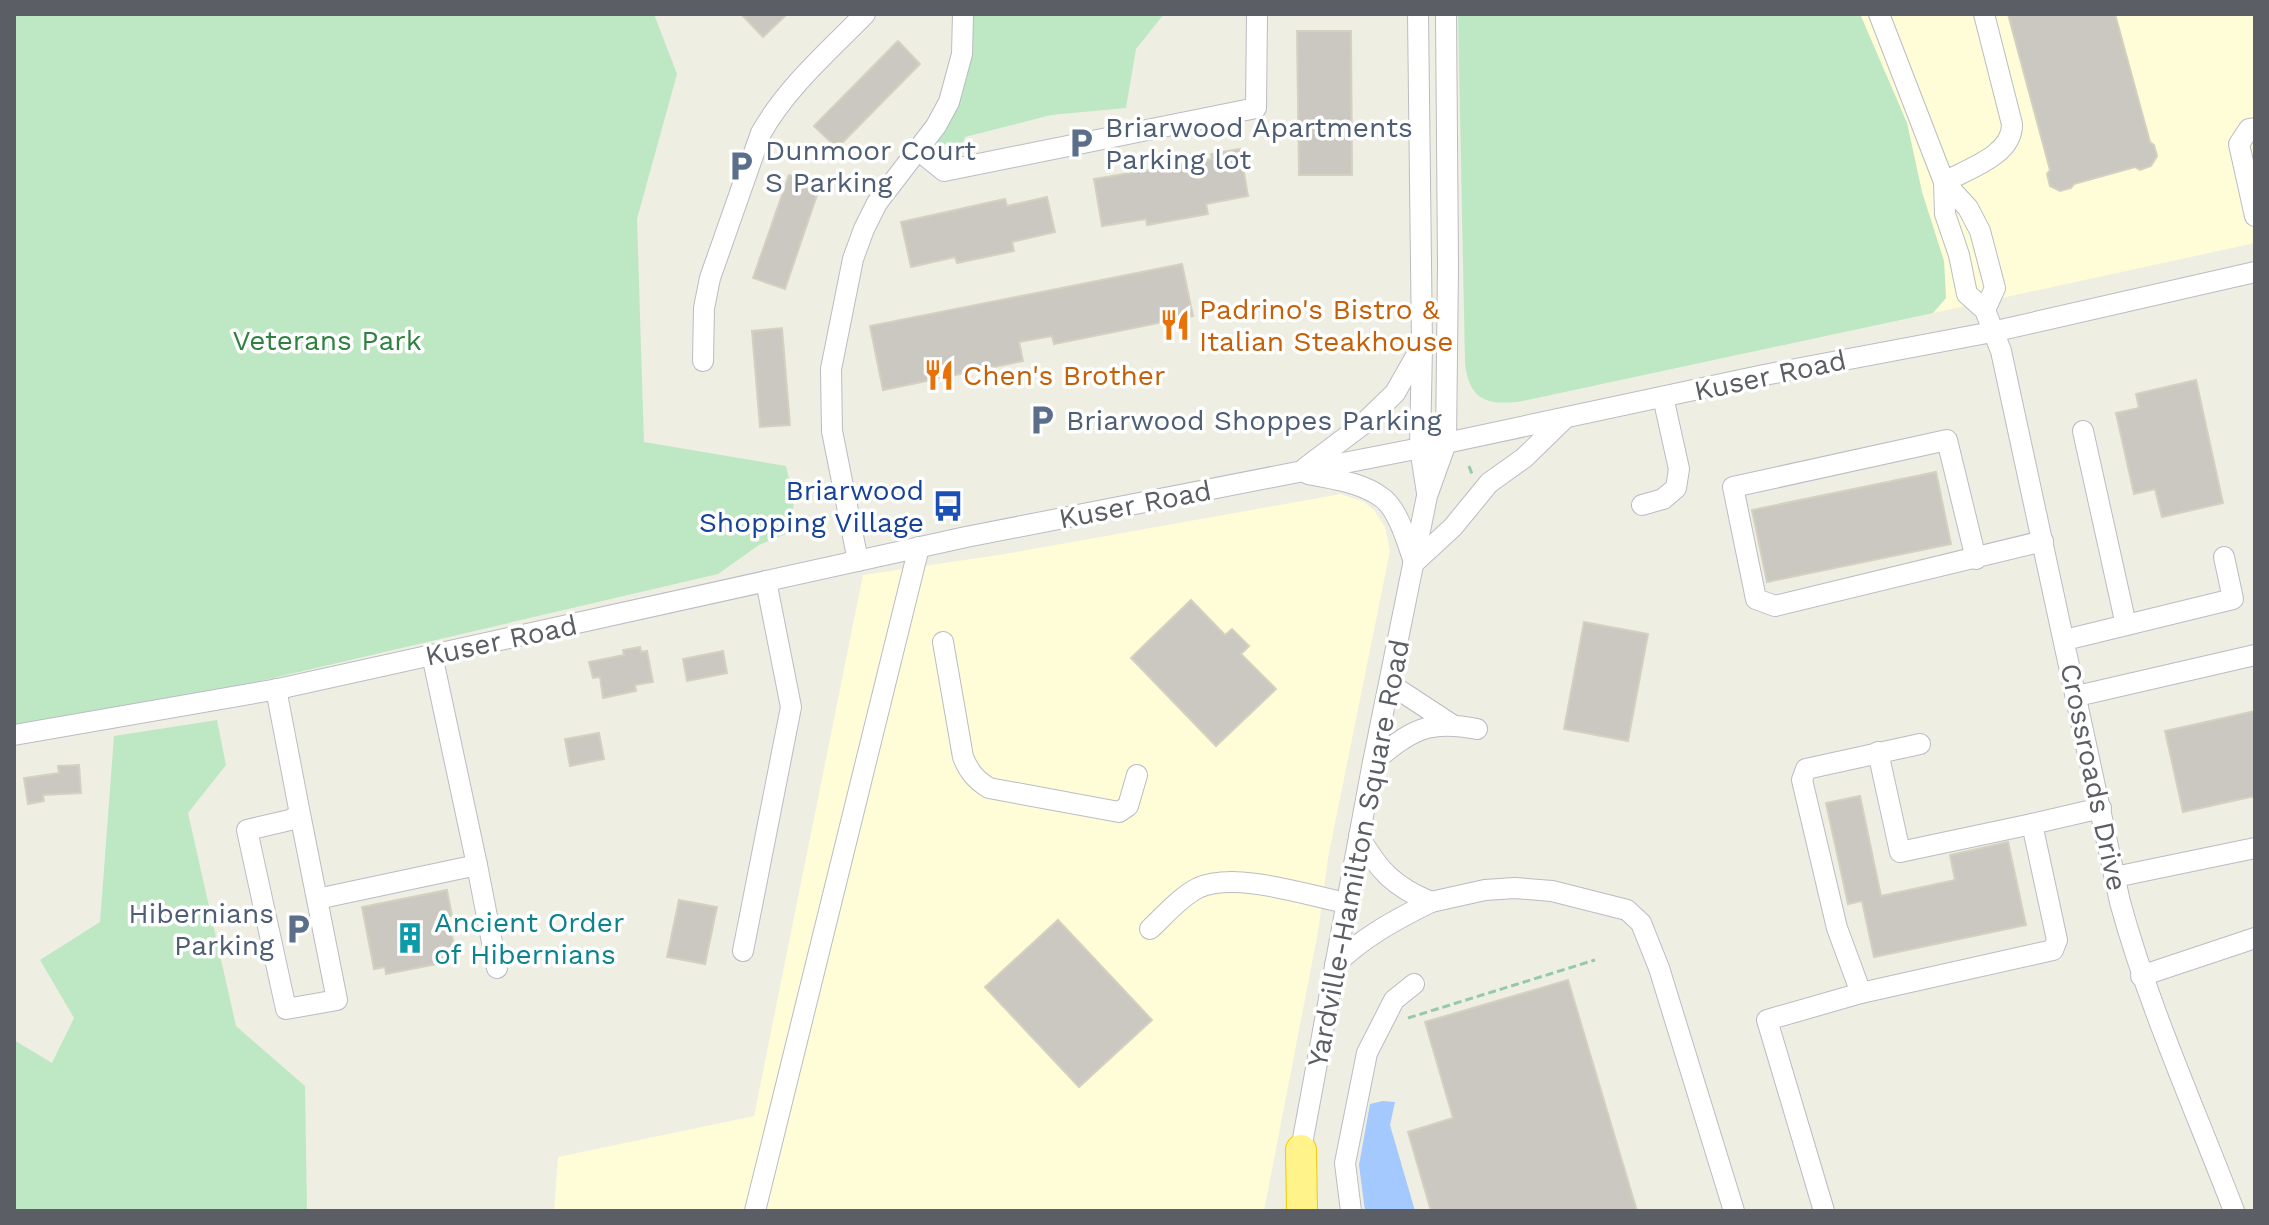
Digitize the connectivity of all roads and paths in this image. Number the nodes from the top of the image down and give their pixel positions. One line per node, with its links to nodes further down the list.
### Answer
1 (865, 14): 17 (street)
2 (963, 14): 9 (street)
3 (1257, 14): 9 (street)
4 (1418, 14): 16 (street, Yardville-Hamilton Square Road)
5 (1446, 14): 21 (street, Yardville-Hamilton Square Road)
6 (1879, 14): 11 (street)
7 (1984, 14): 11 (street)
8 (2255, 128): 10 (street)
9 (918, 150): 32 (street)
10 (2250, 172): 12 (street)
11 (1944, 182): 14 (street); 14 (street)
12 (2255, 216)
13 (2255, 272): 15 (street, Kuser Road)
14 (1985, 310): 15 (street, Crossroads Drive)
15 (1992, 332): 18 (street, Kuser Road); 28 (street, Crossroads Drive)
16 (1422, 346): 22 (street, Yardville-Hamilton Square Road); 24 (street)
17 (703, 361)
18 (1663, 397): 19 (street, Kuser Road); 27 (street)
19 (1564, 418): 21 (street, Kuser Road); 33 (street)
20 (2083, 431): 35 (street)
21 (1446, 443): 22 (street, Kuser Road); 26 (street, Yardville-Hamilton Square Road)
22 (1420, 448): 24 (street, Kuser Road); 26 (street, Yardville-Hamilton Square Road)
23 (1469, 466): 25 (path)
24 (1300, 472): 29 (street, Kuser Road); 33 (street)
25 (1474, 478)
26 (1427, 496): 33 (street, Yardville-Hamilton Square Road)
27 (1642, 505)
28 (2043, 541): 31 (street); 36 (street, Crossroads Drive)
29 (919, 547): 32 (street, Kuser Road); 71 (street)
30 (2224, 557): 35 (street)
31 (1976, 559): 31 (street)
32 (858, 561): 34 (street, Kuser Road)
33 (1414, 563): 40 (street, Yardville-Hamilton Square Road)
34 (766, 581): 38 (street, Kuser Road); 62 (street)
35 (2126, 625): 36 (street)
36 (2065, 640): 42 (street, Crossroads Drive)
37 (943, 642): 49 (street)
38 (432, 655): 41 (street, Kuser Road); 55 (street)
39 (2255, 655): 42 (street)
40 (1390, 684): 43 (street); 48 (street, Yardville-Hamilton Square Road)
41 (276, 689): 45 (street, Kuser Road); 51 (street)
42 (2077, 696): 50 (street, Crossroads Drive)
43 (1451, 724): 44 (street); 48 (street)
44 (1477, 729)
45 (14, 735)
46 (1920, 744): 47 (street)
47 (1878, 752): 52 (street); 68 (street)
48 (1373, 762): 53 (street, Yardville-Hamilton Square Road)
49 (1137, 775)
50 (2101, 808): 52 (street); 56 (street, Crossroads Drive)
51 (300, 814): 57 (street); 57 (street)
52 (2032, 824): 68 (street)
53 (1359, 836): 58 (street); 59 (street, Yardville-Hamilton Square Road)
54 (2255, 848): 56 (street)
55 (477, 865): 57 (street); 65 (street)
56 (2115, 877): 66 (street, Crossroads Drive)
57 (317, 899)
58 (1431, 902): 64 (street); 75 (street)
59 (1346, 903): 60 (street); 64 (street, Yardville-Hamilton Square Road)
60 (1150, 929)
61 (2255, 938): 66 (street)
62 (743, 951)
63 (1595, 960): 69 (path)
64 (1335, 965): 70 (street, Yardville-Hamilton Square Road)
65 (497, 968)
66 (2141, 976): 77 (street, Crossroads Drive)
67 (1414, 984): 69 (street)
68 (1861, 993): 76 (street)
69 (1385, 1017): 74 (street)
70 (1300, 1156): 72 (highway); 73 (highway)
71 (755, 1211)
72 (1289, 1211)
73 (1302, 1211)
74 (1351, 1211)
75 (1734, 1211)
76 (1824, 1211)
77 (2234, 1211)

